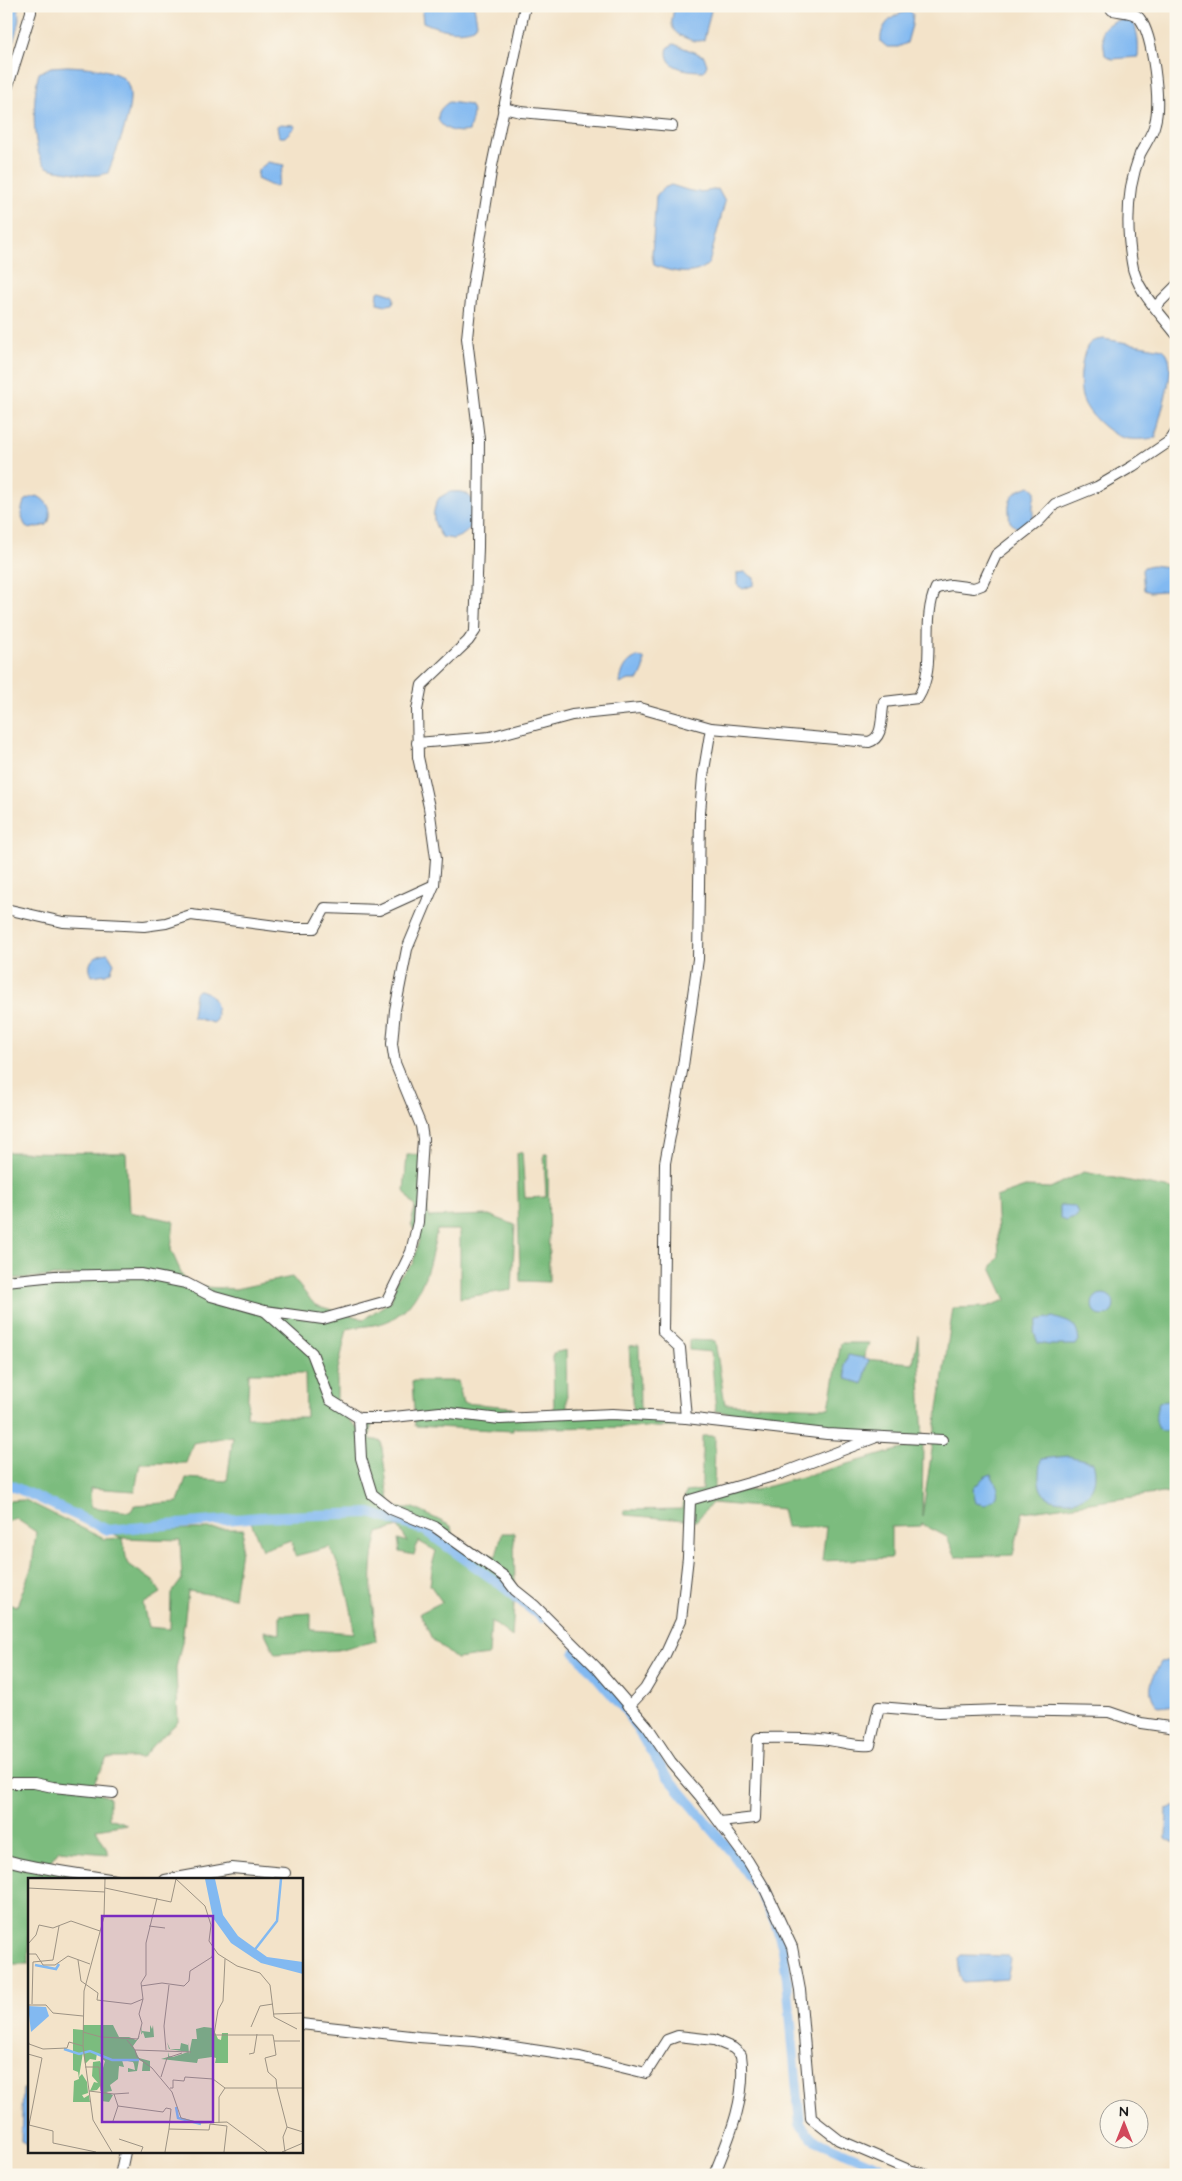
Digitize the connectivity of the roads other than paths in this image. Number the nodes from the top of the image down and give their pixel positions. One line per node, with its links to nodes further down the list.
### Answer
1 (30, 6): 4 (street)
2 (525, 6): 5 (street)
3 (1109, 6): 8 (street)
4 (6, 92)
5 (503, 108): 6 (street); 12 (street)
6 (672, 126)
7 (1176, 286): 8 (street)
8 (1155, 307): 9 (street)
9 (1176, 334)
10 (1176, 432): 11 (street)
11 (711, 728): 12 (street); 18 (street)
12 (417, 744): 13 (street)
13 (434, 885): 14 (street); 16 (street)
14 (6, 909)
15 (6, 1281): 16 (street)
16 (265, 1311): 17 (street)
17 (359, 1418): 18 (street); 21 (street)
18 (686, 1418): 19 (street)
19 (877, 1436): 20 (street); 21 (street)
20 (942, 1440)
21 (629, 1706): 25 (street)
22 (1176, 1728): 25 (street)
23 (6, 1782): 24 (street)
24 (113, 1793)
25 (720, 1822): 34 (street)
26 (6, 1860): 28 (street)
27 (285, 1872): 29 (street)
28 (105, 1878)
29 (176, 1878)
30 (302, 2024): 33 (street)
31 (125, 2154): 32 (street)
32 (121, 2171)
33 (714, 2175)
34 (929, 2175)

